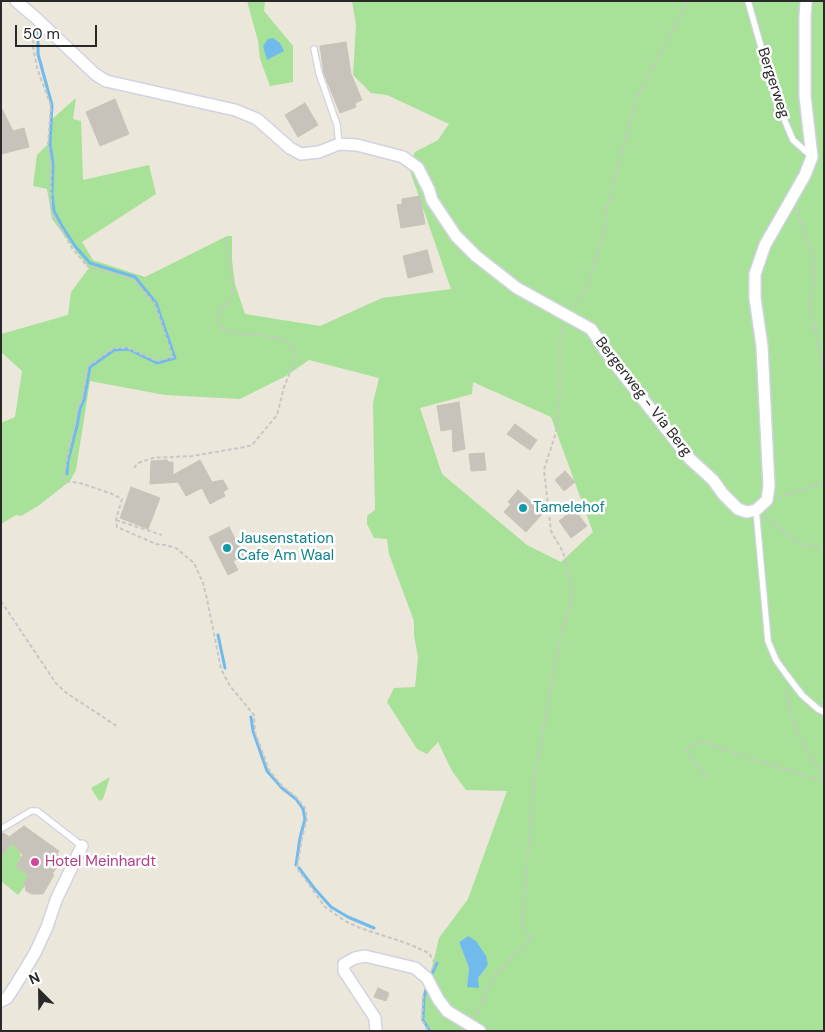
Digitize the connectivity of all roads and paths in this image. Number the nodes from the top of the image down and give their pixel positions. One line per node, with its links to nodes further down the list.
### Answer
1 (16, 1): 5 (street, Bergerweg - Via Berg)
2 (688, 1): 11 (path)
3 (748, 1): 8 (lane, Bergerweg)
4 (806, 1): 8 (street)
5 (36, 18): 7 (street, Bergerweg - Via Berg); 16 (path)
6 (314, 48): 7 (lane)
7 (339, 144): 11 (street, Bergerweg - Via Berg)
8 (812, 157): 15 (street)
9 (800, 205): 12 (path)
10 (226, 238): 13 (path)
11 (567, 315): 15 (street, Bergerweg - Via Berg); 30 (path)
12 (824, 370)
13 (134, 468)
14 (824, 483): 15 (path)
15 (756, 510): 18 (path); 20 (lane)
16 (116, 520): 17 (path); 28 (path)
17 (162, 535)
18 (824, 548)
19 (1, 601): 22 (path)
20 (786, 674): 21 (lane); 23 (path)
21 (824, 712)
22 (118, 728)
23 (824, 774)
24 (706, 778): 25 (path)
25 (824, 782)
26 (1, 829): 27 (lane)
27 (82, 846): 29 (street)
28 (427, 978): 30 (street); 31 (street); 32 (path)
29 (1, 1001)
30 (476, 1028)
31 (376, 1031)
32 (428, 1031)

